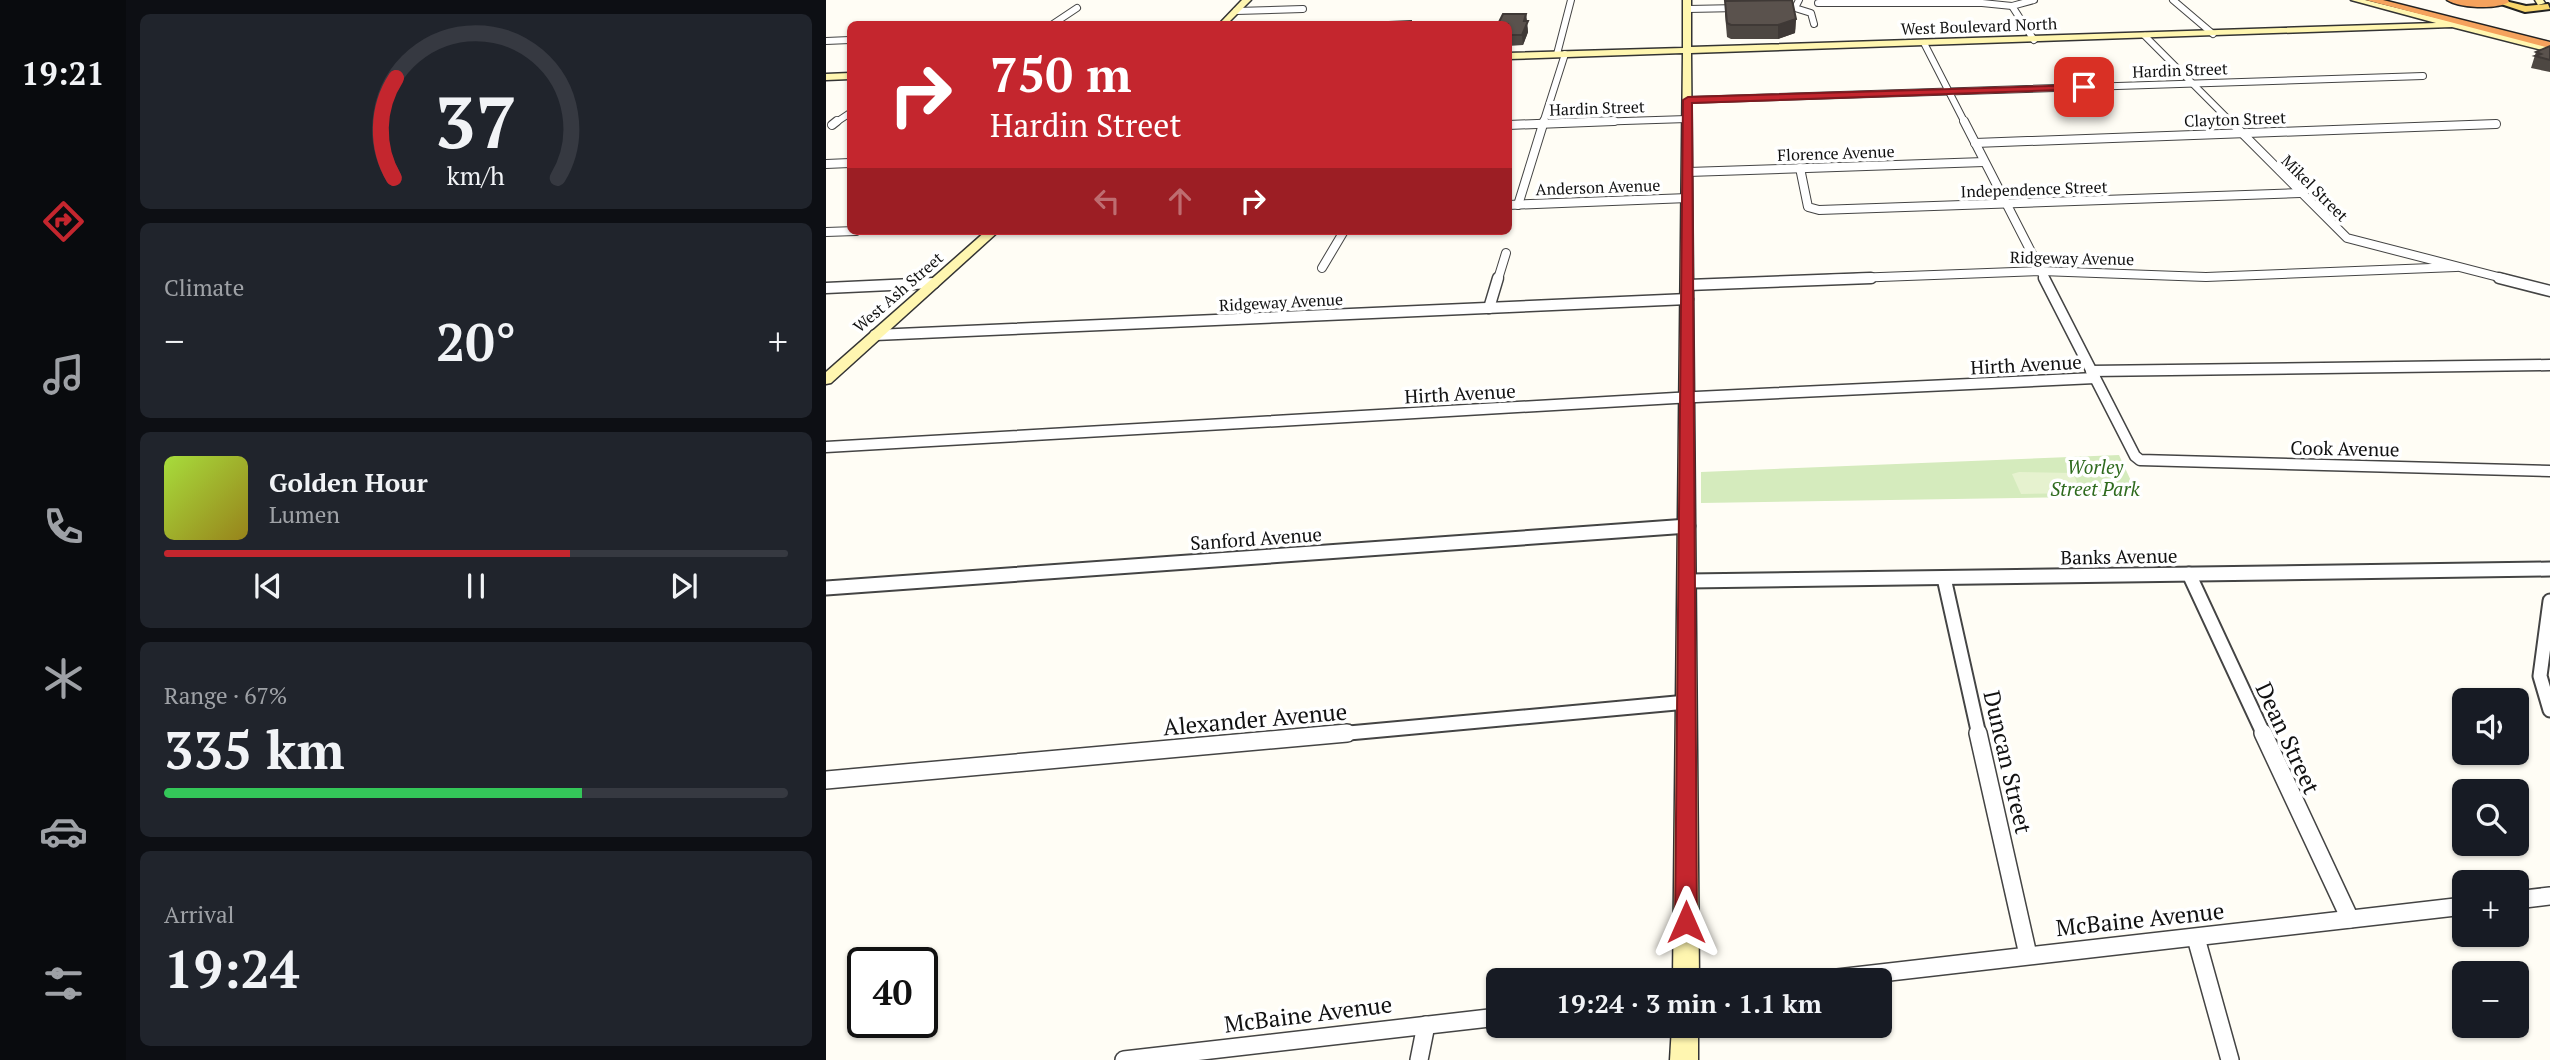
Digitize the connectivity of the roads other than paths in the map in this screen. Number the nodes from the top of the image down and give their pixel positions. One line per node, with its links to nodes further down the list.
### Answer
1 (1247, 0): 23 (street)
2 (1571, 0): 38 (street)
3 (1799, 0): 21 (street)
4 (2034, 0): 16 (street)
5 (2173, 0): 29 (street)
6 (2355, 0): 27 (street)
7 (2371, 0): 36 (highway)
8 (2389, 0): 31 (highway)
9 (2404, 0): 28 (highway)
10 (2452, 0): 12 (highway)
11 (1951, 1): 13 (street); 16 (street)
12 (2505, 1): 15 (main road)
13 (1818, 3)
14 (1687, 4): 19 (street); 37 (street)
15 (2527, 4): 17 (main road); 17 (main road)
16 (2012, 6): 33 (street)
17 (2546, 7)
18 (1077, 8): 24 (street)
19 (1754, 8)
20 (1782, 8): 21 (street)
21 (1795, 8): 26 (street)
22 (1303, 9): 23 (street)
23 (1236, 11): 25 (street)
24 (1058, 21)
25 (1226, 21)
26 (1814, 24)
27 (2450, 25): 29 (street, West Boulevard North); 36 (street)
28 (2523, 25)
29 (2214, 34): 30 (street, West Boulevard North)
30 (2146, 36): 33 (street, West Boulevard North); 43 (street, Mikel Street)
31 (2550, 36)
32 (847, 40): 34 (street)
33 (2034, 40): 35 (street, West Boulevard North)
34 (826, 41)
35 (1924, 43): 37 (street, West Boulevard North); 44 (street)
36 (2550, 47)
37 (1687, 50): 38 (street, West Boulevard North); 45 (street)
38 (1561, 54): 39 (street, West Boulevard North); 48 (street)
39 (1512, 55)
40 (847, 76): 42 (street)
41 (2423, 76): 43 (street, Hardin Street)
42 (826, 77)
43 (2192, 84): 44 (street, Hardin Street); 52 (street, Mikel Street)
44 (1949, 92): 45 (street, Hardin Street); 53 (street)
45 (1688, 100): 47 (street)
46 (847, 115): 50 (street)
47 (1687, 119): 48 (street, Hardin Street); 58 (street)
48 (1542, 124): 51 (street, Hardin Street); 62 (street)
49 (2496, 124): 52 (street, Clayton Street)
50 (832, 125)
51 (1512, 125)
52 (2241, 133): 53 (street, Clayton Street); 59 (street, Mikel Street)
53 (1975, 143): 54 (street)
54 (1984, 162): 57 (street, Florence Avenue); 61 (street)
55 (847, 163): 56 (street)
56 (826, 164)
57 (1800, 168): 58 (street, Florence Avenue); 61 (street, Independence Street)
58 (1688, 172): 60 (street)
59 (2300, 193): 61 (street, Independence Street); 68 (street, Mikel Street)
60 (1688, 198): 62 (street, Anderson Avenue); 74 (street)
61 (2005, 204): 70 (street)
62 (1513, 205)
63 (847, 231): 64 (street)
64 (826, 232)
65 (988, 235): 71 (street, West Ash Street)
66 (1342, 235): 69 (street)
67 (1506, 253): 75 (street)
68 (2456, 267): 70 (street, Ridgeway Avenue); 73 (street, Mikel Street)
69 (1322, 268)
70 (2041, 271): 74 (street, Ridgeway Avenue); 79 (street)
71 (934, 283): 72 (street); 76 (street, West Ash Street)
72 (826, 288)
73 (2550, 291)
74 (1688, 292): 75 (street, Ridgeway Avenue); 81 (street)
75 (1489, 307): 76 (street, Ridgeway Avenue)
76 (875, 335): 78 (street, West Ash Street)
77 (2550, 365): 79 (street, Hirth Avenue)
78 (833, 368): 80 (street, West Ash Street)
79 (2093, 374): 81 (street, Hirth Avenue); 83 (street, Cook Avenue)
80 (826, 380)
81 (1688, 397): 82 (street, Hirth Avenue); 84 (street)
82 (826, 447)
83 (2550, 471)
84 (1688, 526): 88 (street); 89 (street, Sanford Avenue)
85 (2550, 569): 86 (street, Banks Avenue)
86 (2189, 575): 87 (street, Banks Avenue); 97 (street, Dean Street)
87 (1944, 578): 88 (street, Banks Avenue); 99 (street, Duncan Street)
88 (1688, 581): 91 (street)
89 (826, 589)
90 (2550, 601): 92 (street)
91 (1688, 702): 93 (street, Alexander Avenue); 100 (street)
92 (2550, 708)
93 (826, 780)
94 (2550, 896): 95 (street)
95 (2529, 898)
96 (2452, 907): 97 (street, McBaine Avenue)
97 (2350, 919): 98 (street, McBaine Avenue)
98 (2196, 937): 99 (street, McBaine Avenue); 108 (street)
99 (2028, 956): 101 (street, McBaine Avenue)
100 (1686, 968)
101 (1892, 972)
102 (1486, 1018): 103 (street, McBaine Avenue)
103 (1426, 1025): 105 (street, McBaine Avenue); 106 (street)
104 (1685, 1038): 107 (street)
105 (1124, 1060)
106 (1419, 1060)
107 (1684, 1060)
108 (2230, 1060)

